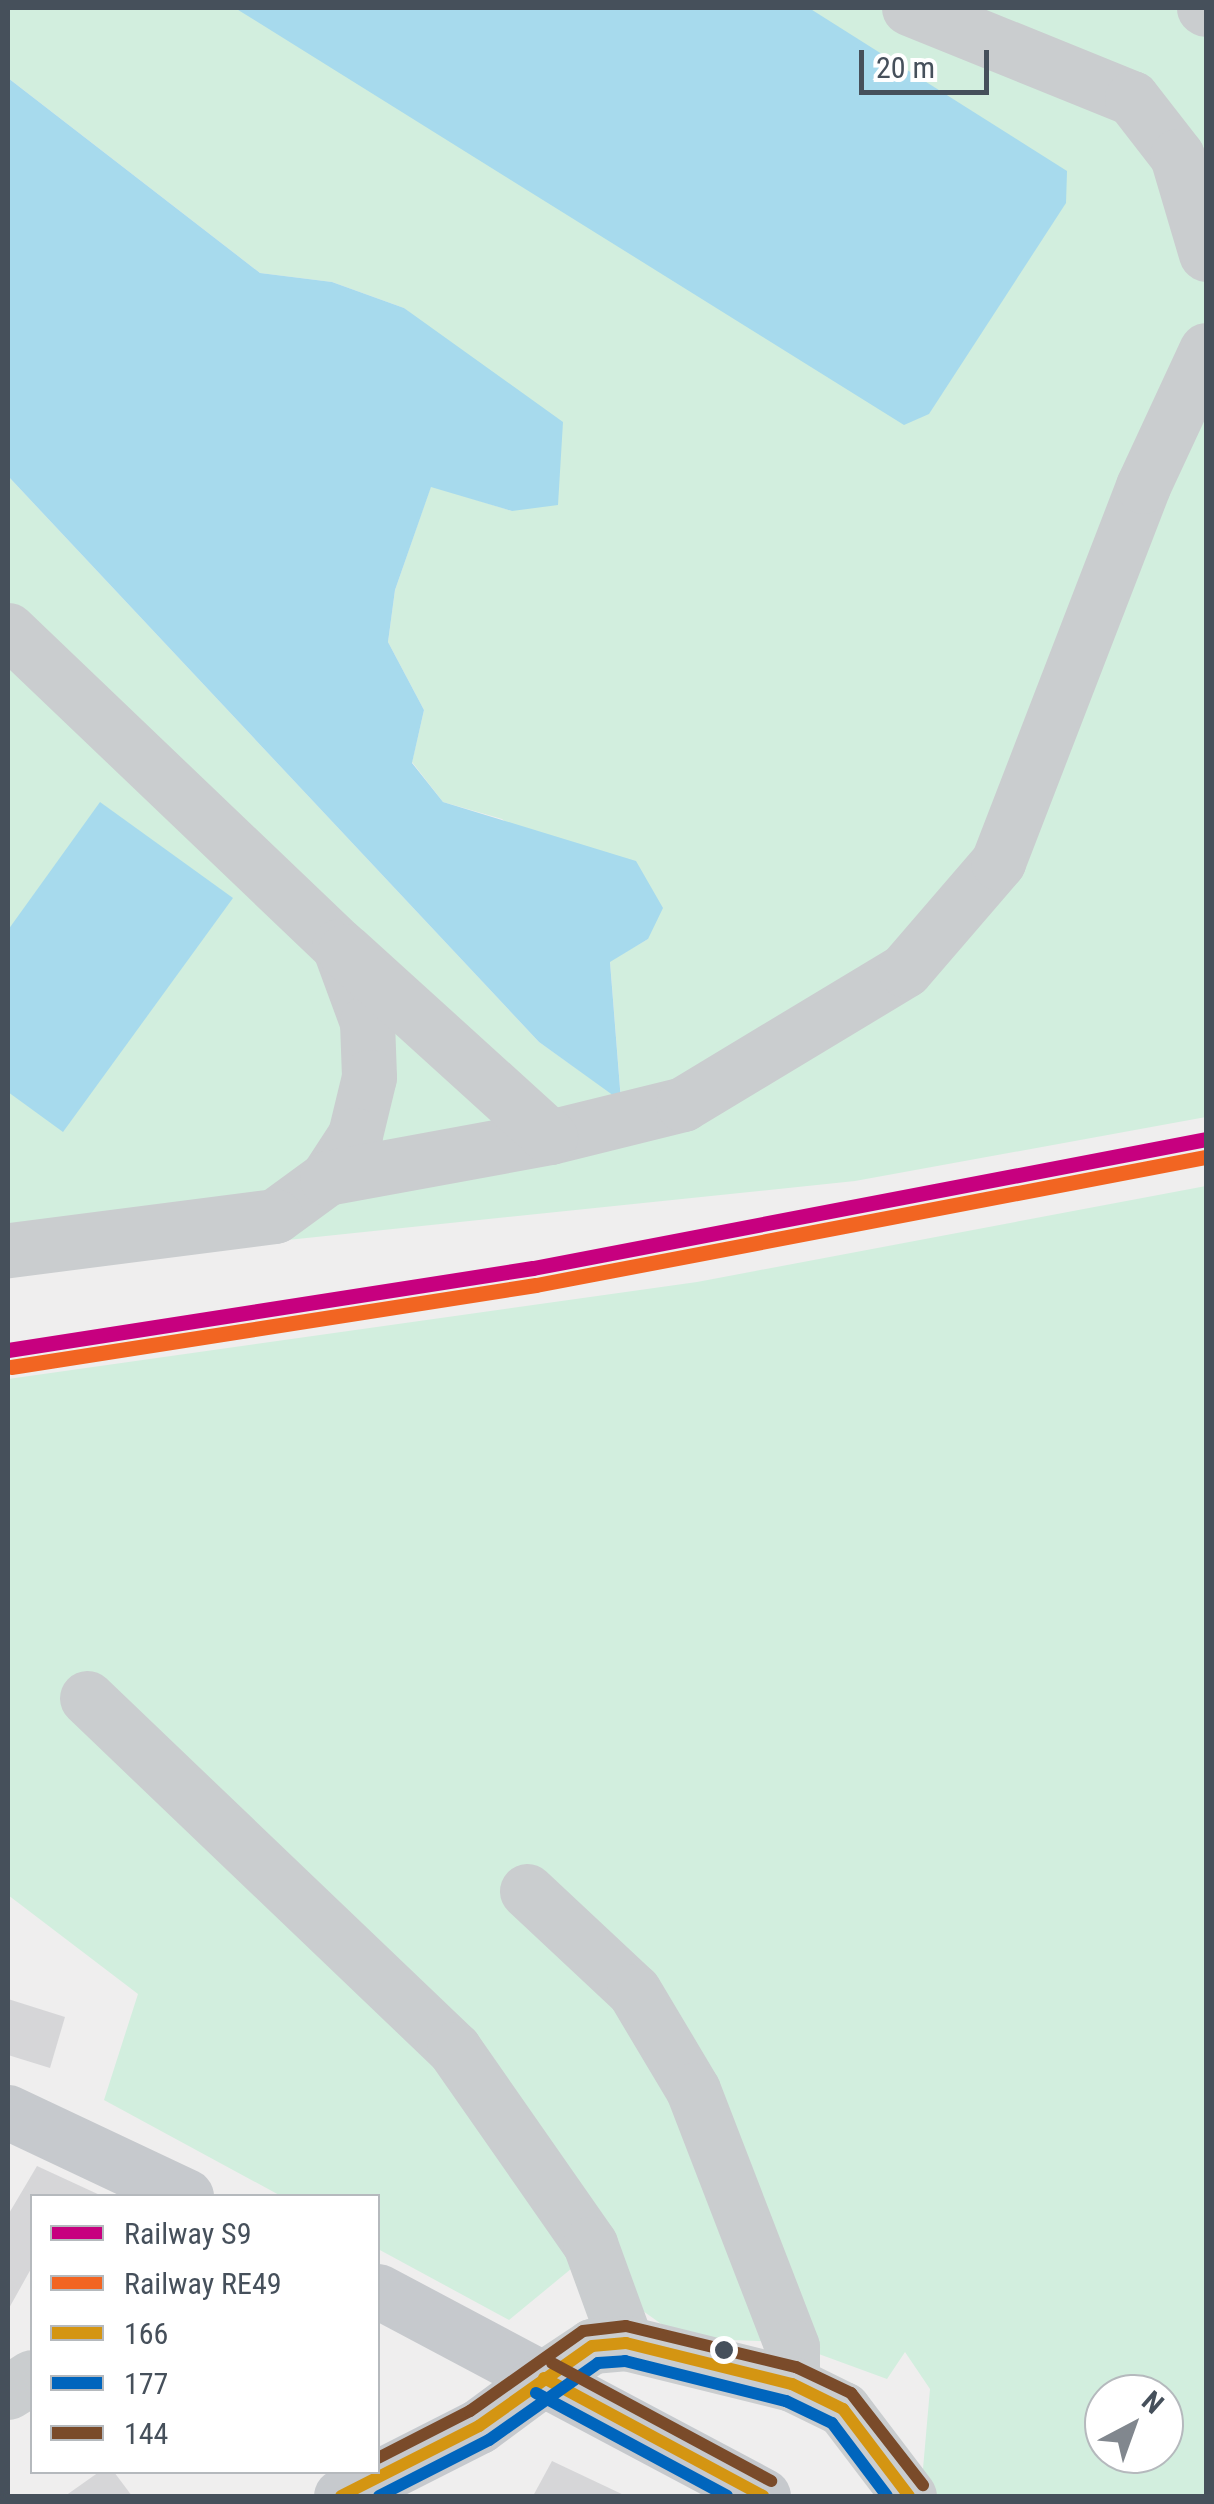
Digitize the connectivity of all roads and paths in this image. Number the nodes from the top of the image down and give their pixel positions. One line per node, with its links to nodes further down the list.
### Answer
1 (909, 8): 2 (street)
2 (1206, 254)
3 (1206, 350): 6 (street)
4 (8, 630): 5 (street)
5 (338, 946): 6 (street); 7 (street)
6 (550, 1137): 7 (street)
7 (328, 1178): 8 (street)
8 (8, 1250)
9 (87, 1698): 14 (street)
10 (527, 1890): 17 (street)
11 (8, 2112): 12 (main road)
12 (182, 2194)
13 (380, 2292): 16 (main road)
14 (626, 2344): 16 (street); 17 (street)
15 (30, 2378): 18 (street)
16 (544, 2378): 19 (main road); 20 (main road)
17 (792, 2384): 22 (street)
18 (8, 2392)
19 (701, 2480): 21 (main road)
20 (340, 2496)
21 (763, 2496)
22 (909, 2496)

